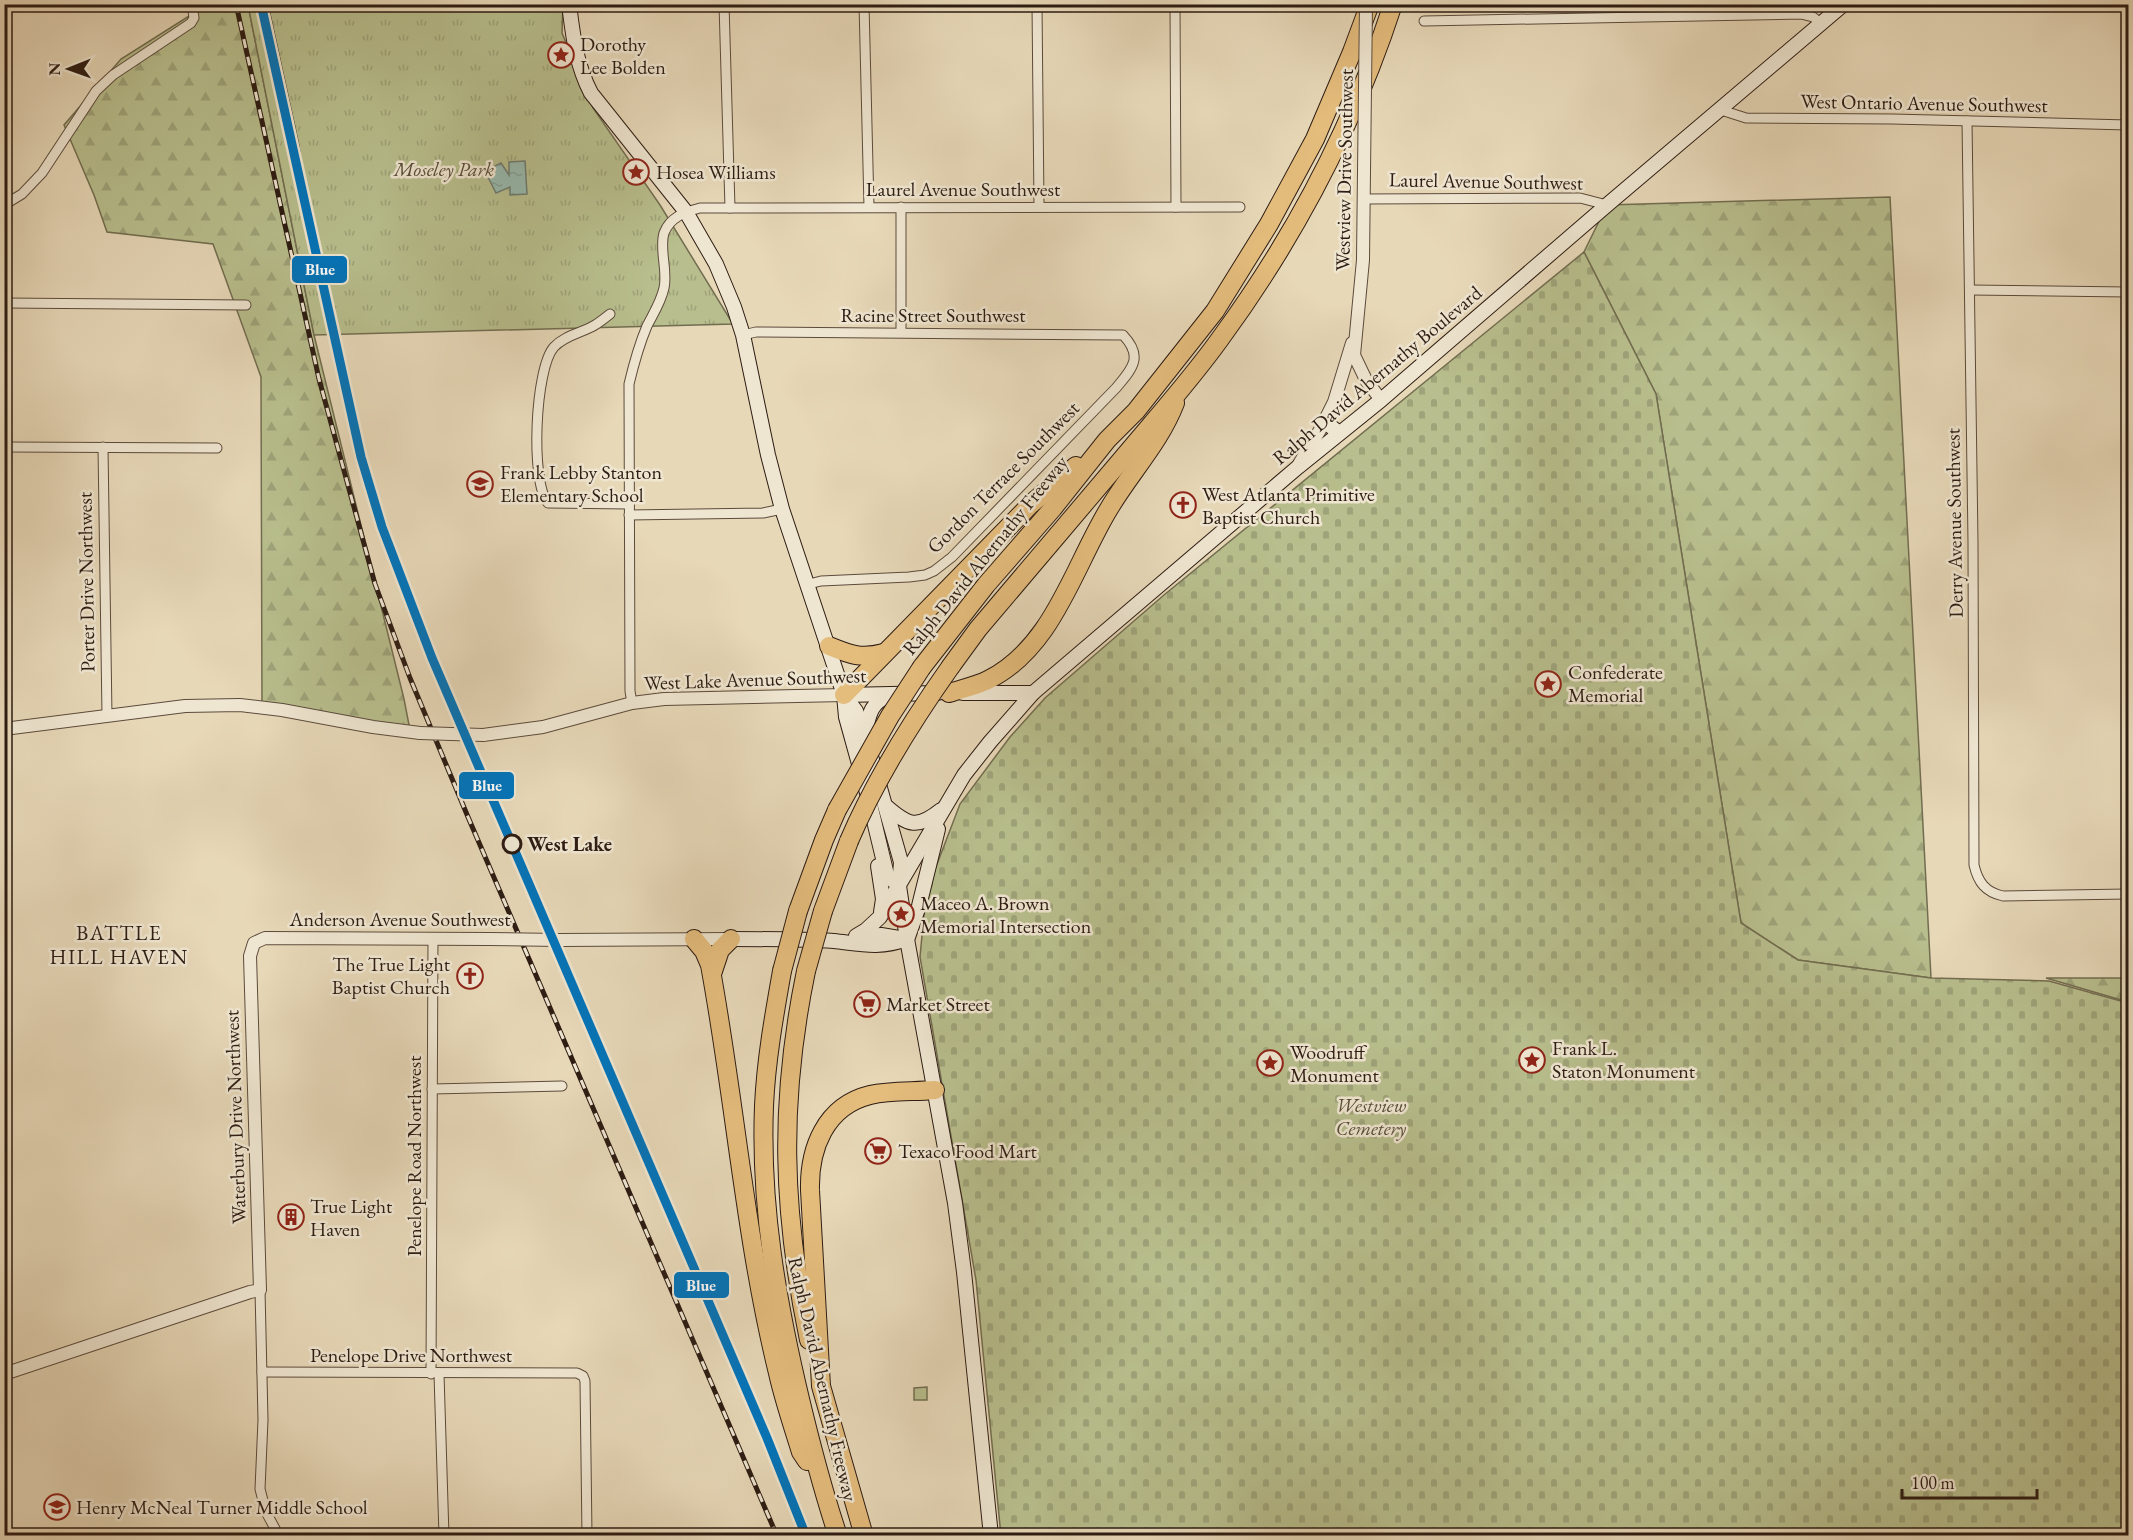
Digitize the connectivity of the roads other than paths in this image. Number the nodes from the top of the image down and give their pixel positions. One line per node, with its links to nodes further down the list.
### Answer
1 (192, 4): 16 (street)
2 (569, 4): 24 (main road)
3 (724, 4): 18 (street)
4 (864, 4): 19 (street)
5 (1037, 4): 21 (street)
6 (1175, 4): 22 (street)
7 (1368, 4): 15 (street, Westview Drive Southwest, bridge); 38 (highway, Ralph David Abernathy Freeway)
8 (1393, 4): 34 (highway, Ralph David Abernathy Freeway)
9 (1844, 4): 11 (main road, Ralph David Abernathy Boulevard)
10 (1424, 21): 11 (street)
11 (1822, 24): 12 (main road, Ralph David Abernathy Boulevard)
12 (1721, 110): 13 (street, West Ontario Avenue Southwest); 17 (main road, Ralph David Abernathy Boulevard)
13 (1967, 121): 14 (street, West Ontario Avenue Southwest); 25 (street, Derry Avenue Southwest)
14 (2128, 125)
15 (1364, 199): 17 (street, Laurel Avenue Southwest); 33 (street, Westview Drive Southwest)
16 (4, 205)
17 (1607, 205): 35 (main road, Ralph David Abernathy Boulevard)
18 (730, 207): 19 (street, Laurel Avenue Southwest); 24 (street, Laurel Avenue Southwest)
19 (869, 207): 20 (street, Laurel Avenue Southwest)
20 (901, 207): 21 (street, Laurel Avenue Southwest); 30 (street)
21 (1039, 207): 22 (street, Laurel Avenue Southwest)
22 (1176, 207): 23 (street, Laurel Avenue Southwest)
23 (1240, 207)
24 (686, 212): 32 (main road); 43 (street)
25 (1970, 290): 26 (street); 60 (street, Derry Avenue Southwest)
26 (2128, 292)
27 (4, 303): 28 (street)
28 (246, 305)
29 (610, 314): 43 (street)
30 (901, 332): 31 (street, Racine Street Southwest); 32 (street, Racine Street Southwest)
31 (1123, 334): 46 (street, Gordon Terrace Southwest)
32 (743, 335): 44 (main road)
33 (1355, 336): 35 (street, Westview Drive Southwest); 36 (street, Westview Drive Southwest)
34 (1180, 389): 49 (highway); 77 (highway, Ralph David Abernathy Freeway, bridge)
35 (1381, 400): 37 (main road, Ralph David Abernathy Boulevard)
36 (1324, 421): 37 (main road); 42 (street, Westview Drive Southwest)
37 (1339, 433): 42 (main road, Ralph David Abernathy Boulevard)
38 (1107, 440): 48 (highway); 78 (highway, Ralph David Abernathy Freeway, bridge)
39 (4, 447): 40 (street)
40 (103, 447): 41 (street); 54 (street, Porter Drive Northwest)
41 (217, 448)
42 (1298, 467): 50 (main road, Ralph David Abernathy Boulevard)
43 (629, 504): 45 (street)
44 (782, 509): 45 (street); 46 (main road)
45 (629, 515): 53 (street)
46 (808, 584): 47 (main road)
47 (829, 646): 48 (highway); 51 (main road)
48 (884, 653): 51 (highway)
49 (949, 693): 50 (main road, West Lake Avenue Southwest); 52 (main road, West Lake Avenue Southwest)
50 (1033, 693): 58 (main road, Ralph David Abernathy Boulevard)
51 (844, 695): 52 (main road, West Lake Avenue Southwest); 53 (street, West Lake Avenue Southwest); 56 (main road); 59 (main road); 61 (main road)
52 (890, 695): 56 (main road)
53 (632, 703): 54 (street, West Lake Avenue Southwest, bridge)
54 (107, 716): 55 (street, West Lake Avenue Southwest)
55 (4, 729)
56 (865, 735): 57 (main road)
57 (887, 807): 58 (main road); 59 (main road)
58 (944, 807): 59 (main road, Ralph David Abernathy Boulevard); 66 (main road)
59 (899, 886): 61 (main road, Ralph David Abernathy Boulevard); 66 (main road)
60 (2128, 894)
61 (880, 918): 62 (main road)
62 (856, 936): 66 (main road, Anderson Avenue Southwest); 67 (main road, Anderson Avenue Southwest)
63 (433, 939): 64 (street, Anderson Avenue Southwest, bridge); 68 (street, Anderson Avenue Southwest); 71 (street, Penelope Road Northwest)
64 (694, 939): 65 (street, Anderson Avenue Southwest); 69 (highway)
65 (731, 939): 67 (main road, Anderson Avenue Southwest); 69 (highway)
66 (907, 939): 67 (main road, Anderson Avenue Southwest); 72 (main road)
67 (834, 941)
68 (254, 943): 73 (street, Waterbury Drive Northwest)
69 (712, 974): 78 (highway)
70 (562, 1086): 71 (street)
71 (432, 1089): 76 (street, Penelope Road Northwest)
72 (935, 1090): 77 (highway); 85 (main road)
73 (260, 1290): 74 (street); 75 (street)
74 (262, 1372): 76 (street, Penelope Drive Northwest); 80 (street)
75 (4, 1374)
76 (435, 1374): 79 (street, Penelope Road Northwest); 82 (street, Penelope Drive Northwest)
77 (821, 1386): 84 (highway)
78 (821, 1485): 83 (highway, Ralph David Abernathy Freeway)
79 (444, 1535): 81 (street)
80 (279, 1536)
81 (340, 1536)
82 (587, 1536)
83 (838, 1536)
84 (864, 1536)
85 (992, 1536)

